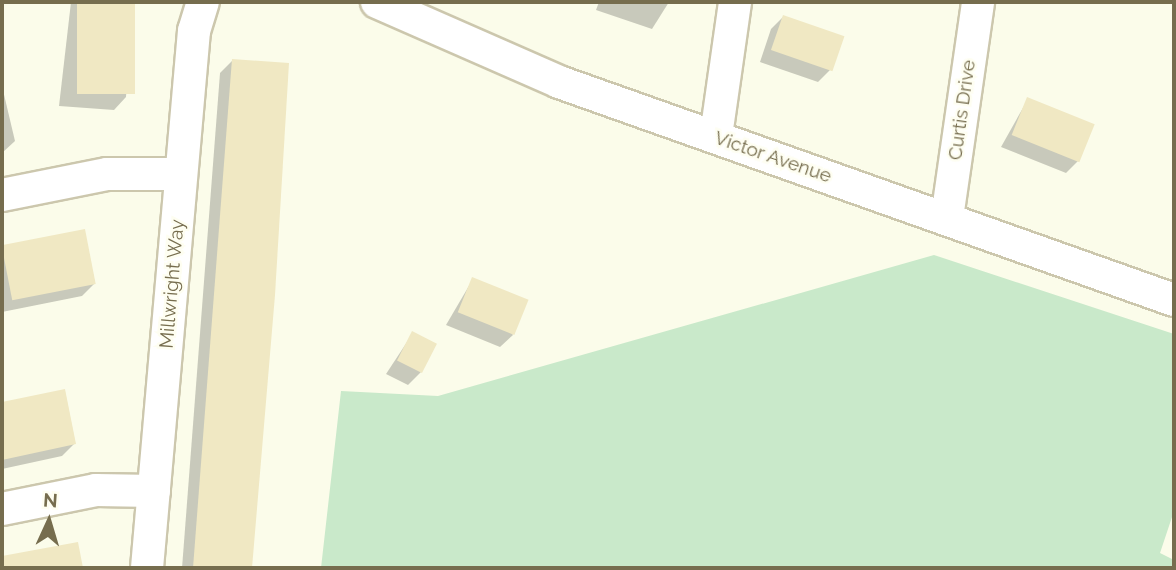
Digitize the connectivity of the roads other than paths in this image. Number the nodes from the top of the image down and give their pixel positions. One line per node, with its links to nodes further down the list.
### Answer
1 (203, 2): 6 (street, Millwright Way)
2 (377, 2): 5 (street, Victor Avenue)
3 (735, 2): 5 (street)
4 (978, 2): 8 (street, Curtis Drive)
5 (716, 136): 8 (street, Victor Avenue)
6 (181, 174): 7 (street); 10 (street, Millwright Way)
7 (2, 195)
8 (947, 218): 9 (street, Victor Avenue)
9 (1174, 300)
10 (154, 491): 11 (street); 12 (street, Millwright Way)
11 (2, 509)
12 (147, 568)

